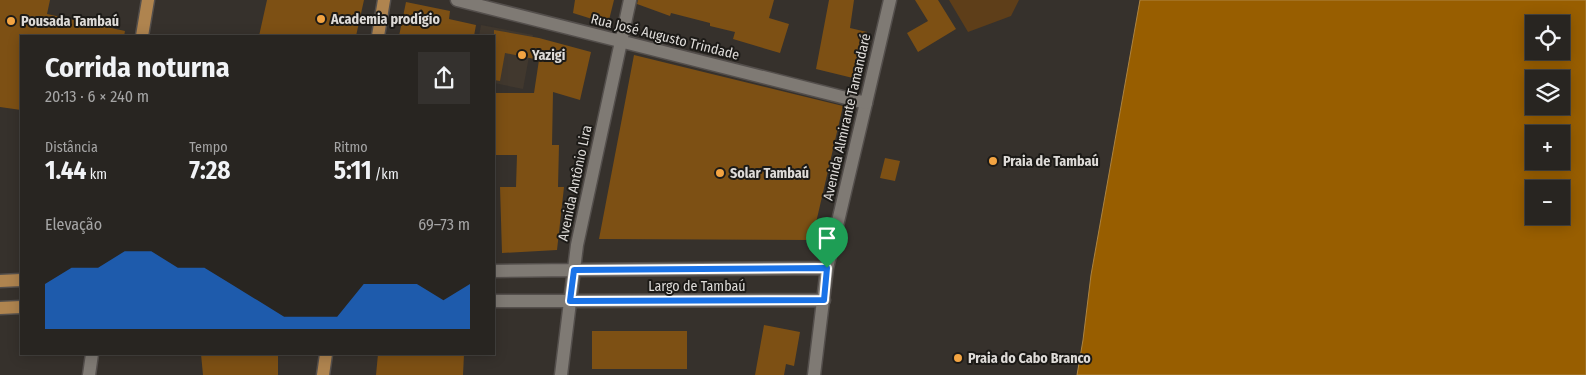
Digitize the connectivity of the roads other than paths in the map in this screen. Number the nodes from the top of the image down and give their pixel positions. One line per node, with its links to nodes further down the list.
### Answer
1 (148, 0): 6 (main road)
2 (384, 0): 7 (main road)
3 (457, 0): 8 (main road, Rua José Augusto Trindade)
4 (630, 0): 8 (main road, Avenida Antônio Lira)
5 (890, 0): 9 (main road, Avenida Almirante Tamandaré)
6 (142, 35)
7 (378, 35)
8 (621, 41): 9 (main road, Rua José Augusto Trindade); 11 (main road, Avenida Antônio Lira)
9 (866, 103): 10 (main road, Avenida Almirante Tamandaré)
10 (827, 268): 11 (main road, Largo de Tambaú); 15 (main road, Avenida Almirante Tamandaré)
11 (574, 270): 12 (main road, Largo de Tambaú); 17 (main road, Avenida Antônio Lira)
12 (495, 271)
13 (20, 280): 14 (main road)
14 (0, 281)
15 (824, 300): 17 (main road, Largo de Tambaú); 25 (main road, Avenida Almirante Tamandaré)
16 (495, 301): 17 (main road, Largo de Tambaú)
17 (570, 301): 24 (main road, Avenida Antônio Lira)
18 (20, 307): 19 (main road)
19 (0, 308)
20 (92, 355): 22 (main road)
21 (326, 355): 23 (main road)
22 (89, 375)
23 (323, 375)
24 (561, 375)
25 (814, 375)

